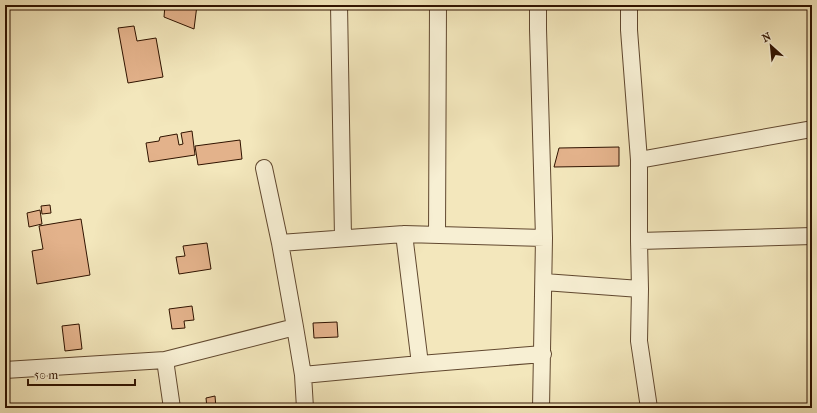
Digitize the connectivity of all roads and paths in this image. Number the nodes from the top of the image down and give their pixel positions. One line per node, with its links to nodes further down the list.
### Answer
1 (339, 5): 11 (street)
2 (438, 5): 9 (street)
3 (538, 5): 12 (street)
4 (629, 5): 6 (street)
5 (812, 129): 6 (street)
6 (638, 160): 13 (street)
7 (264, 168): 14 (street)
8 (404, 234): 9 (street); 11 (street); 20 (street)
9 (437, 235): 12 (street)
10 (812, 236): 13 (street)
11 (343, 238): 14 (street)
12 (544, 238): 15 (street)
13 (639, 241): 16 (street)
14 (280, 243): 17 (street)
15 (544, 282): 16 (street); 18 (street)
16 (640, 289): 26 (street)
17 (295, 327): 19 (street); 22 (street)
18 (542, 354): 20 (street); 25 (street)
19 (165, 360): 21 (street); 23 (street)
20 (420, 364): 22 (street)
21 (5, 370)
22 (303, 375): 24 (street)
23 (172, 408)
24 (305, 408)
25 (541, 408)
26 (649, 408)

